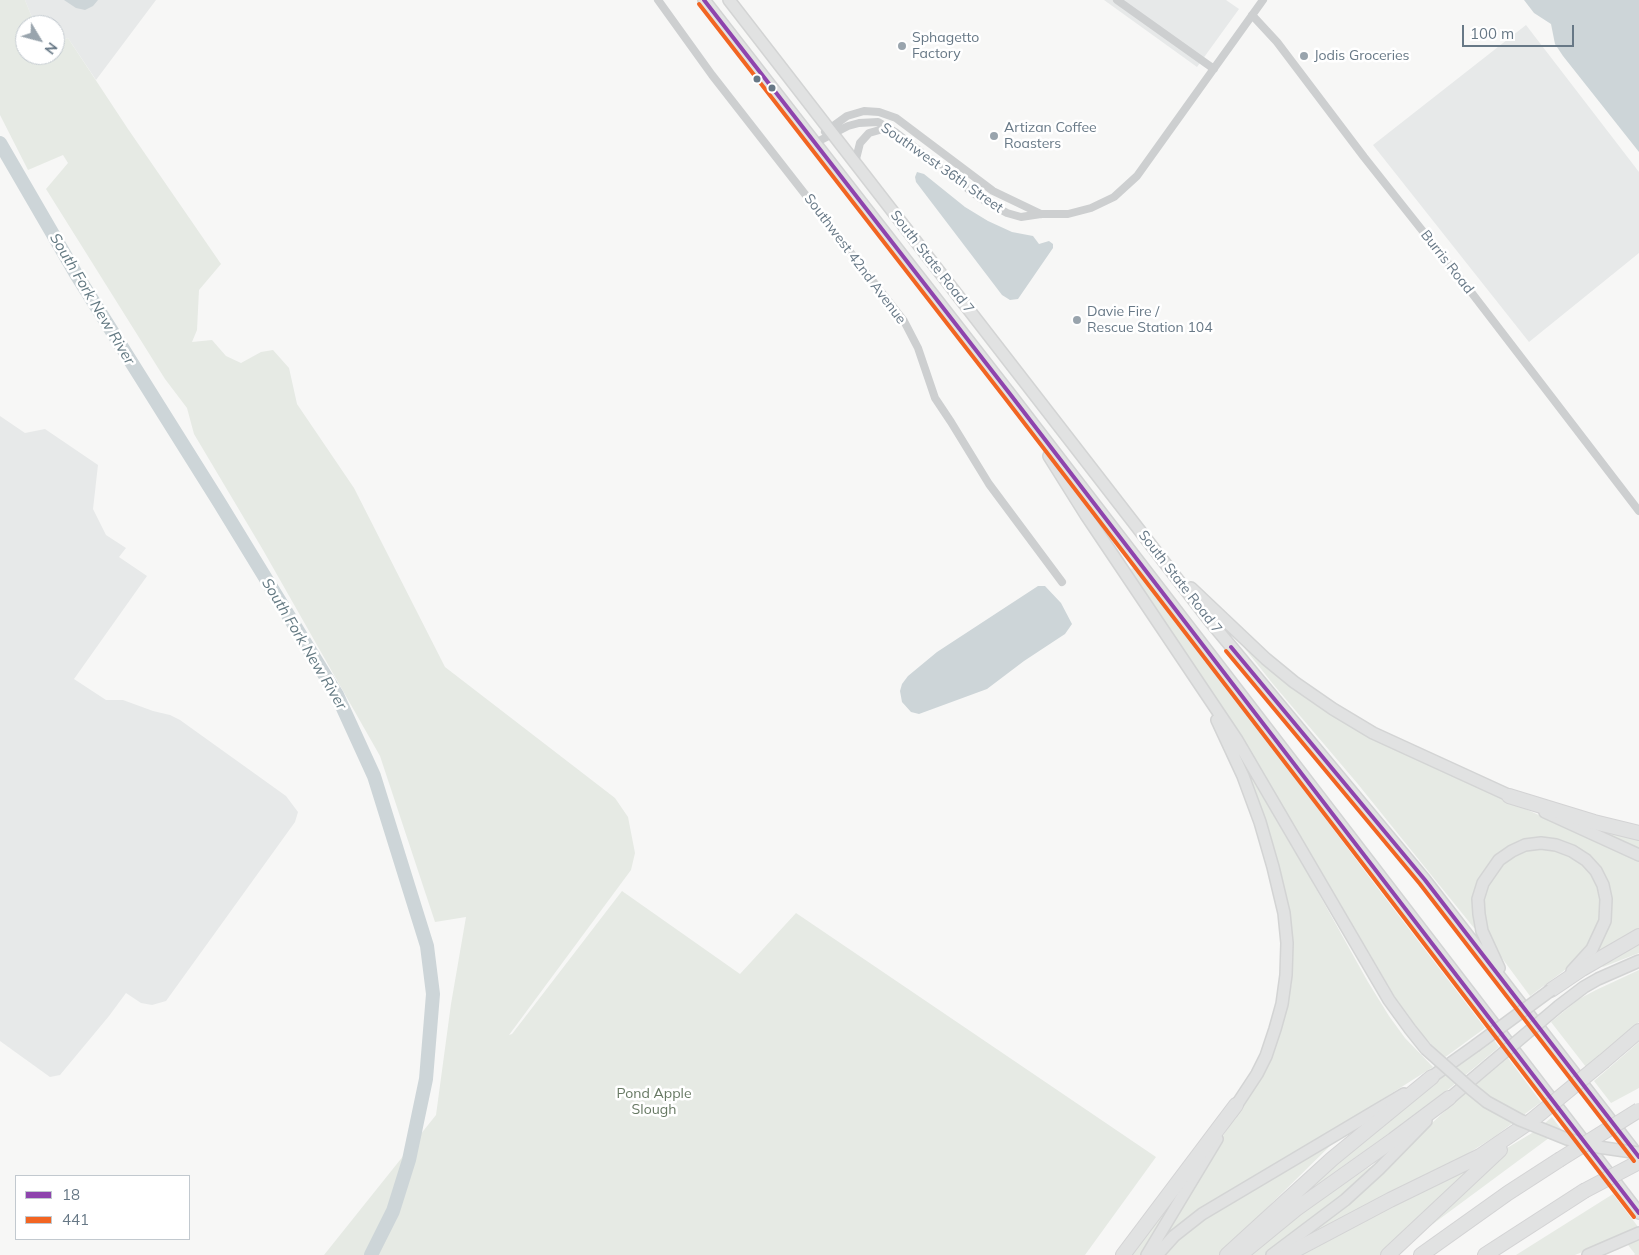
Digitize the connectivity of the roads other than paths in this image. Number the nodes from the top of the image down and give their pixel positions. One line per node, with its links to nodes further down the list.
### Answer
1 (658, 0): 18 (street, Southwest 42nd Avenue)
2 (704, 0): 10 (main road, South State Road 7)
3 (729, 0): 8 (main road, South State Road 7)
4 (1117, 0): 7 (street)
5 (1263, 0): 6 (street, Southwest 36th Street)
6 (1252, 15): 7 (street, Southwest 36th Street); 16 (street, Burris Road)
7 (1214, 70): 14 (street, Southwest 36th Street)
8 (830, 131): 9 (street, Southwest 36th Street); 10 (street, Southwest 36th Street); 11 (main road, South State Road 7); 13 (street, Southwest 36th Street)
9 (895, 132): 11 (street); 12 (street, Southwest 36th Street)
10 (816, 143): 15 (main road, South State Road 7)
11 (855, 163): 17 (main road, South State Road 7)
12 (954, 177): 13 (street); 14 (street, Southwest 36th Street)
13 (974, 178): 14 (street, Southwest 36th Street)
14 (1041, 214)
15 (1010, 394): 19 (main road); 37 (main road, South State Road 7)
16 (1639, 511)
17 (1166, 565): 20 (main road); 25 (main road, South State Road 7)
18 (1062, 582)
19 (1199, 682): 30 (main road); 34 (main road, bridge)
20 (1509, 796): 21 (highway); 22 (main road)
21 (1639, 833)
22 (1639, 855)
23 (1639, 936): 26 (highway)
24 (1639, 961): 29 (main road, bridge)
25 (1507, 986): 26 (main road); 34 (main road, South State Road 7)
26 (1551, 990): 28 (main road, bridge)
27 (1639, 1031): 32 (highway, bridge)
28 (1432, 1077): 41 (main road); 42 (highway)
29 (1448, 1098): 43 (highway); 44 (main road)
30 (1236, 1105): 39 (highway); 40 (main road)
31 (1639, 1110): 35 (highway, bridge)
32 (1531, 1121): 45 (highway); 46 (highway)
33 (1639, 1121): 35 (highway, bridge)
34 (1639, 1155)
35 (1560, 1160): 47 (highway)
36 (1639, 1162): 48 (highway, bridge)
37 (1639, 1213)
38 (1639, 1234): 49 (main road)
39 (1123, 1255)
40 (1147, 1255)
41 (1157, 1255)
42 (1227, 1255)
43 (1240, 1255)
44 (1272, 1255)
45 (1286, 1255)
46 (1388, 1255)
47 (1421, 1255)
48 (1486, 1255)
49 (1588, 1255)

